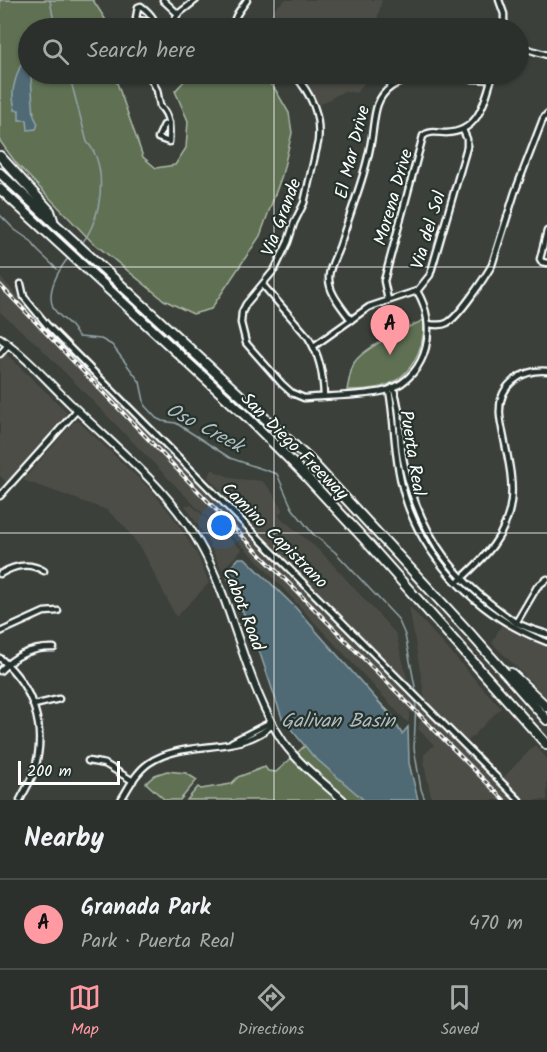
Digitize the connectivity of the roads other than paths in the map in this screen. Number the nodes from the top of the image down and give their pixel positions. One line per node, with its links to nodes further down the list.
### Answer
1 (163, 0): 5 (street)
2 (196, 0): 5 (street)
3 (248, 0): 7 (street)
4 (499, 0): 8 (street)
5 (178, 14): 6 (street)
6 (176, 18)
7 (235, 18)
8 (504, 18)
9 (529, 49): 10 (street)
10 (547, 55)
11 (154, 84): 16 (street)
12 (302, 84): 25 (street, Via Grande)
13 (396, 84): 28 (street, El Mar Drive)
14 (490, 84): 17 (street)
15 (547, 114): 29 (street)
16 (169, 123)
17 (463, 130): 26 (street, Via del Sol); 27 (street, Morena Drive)
18 (0, 156): 21 (highway)
19 (0, 173): 21 (highway, San Diego Freeway)
20 (0, 189): 58 (highway, San Diego Freeway)
21 (55, 224): 45 (highway, San Diego Freeway)
22 (547, 231): 23 (street)
23 (544, 262)
24 (21, 284): 64 (street, Camino Capistrano)
25 (262, 285): 32 (street); 36 (street, Via Grande)
26 (417, 291): 27 (street, Via del Sol); 29 (street, Puerta Real)
27 (388, 300): 28 (street, Via del Sol)
28 (351, 320): 32 (street, Via del Sol)
29 (428, 324): 35 (street, Puerta Real)
30 (0, 338): 31 (main road, Cabot Road)
31 (9, 344): 33 (street); 37 (main road, Cabot Road)
32 (314, 346): 36 (street)
33 (0, 354)
34 (547, 371): 42 (street)
35 (391, 388): 36 (street, Via Grande); 42 (street, Puerta Real)
36 (324, 396)
37 (77, 410): 38 (street); 57 (main road, Cabot Road)
38 (0, 496)
39 (44, 571): 40 (street)
40 (0, 574)
41 (547, 579): 44 (street)
42 (460, 581): 44 (street, Puerta Real)
43 (58, 611): 46 (street)
44 (515, 625): 47 (street, Puerta Real); 48 (street, Puerta Real)
45 (468, 631): 55 (highway); 56 (highway, San Diego Freeway)
46 (0, 632)
47 (547, 634)
48 (547, 642)
49 (54, 648): 51 (street)
50 (0, 658): 51 (street)
51 (7, 664): 52 (street); 54 (street)
52 (0, 671)
53 (59, 699): 54 (street)
54 (34, 705): 61 (street)
55 (547, 707)
56 (547, 720)
57 (273, 724): 60 (street); 63 (main road, Cabot Road)
58 (547, 745)
59 (88, 761): 60 (street)
60 (133, 781): 62 (street)
61 (20, 800)
62 (121, 800)
63 (343, 800)
64 (519, 800)

